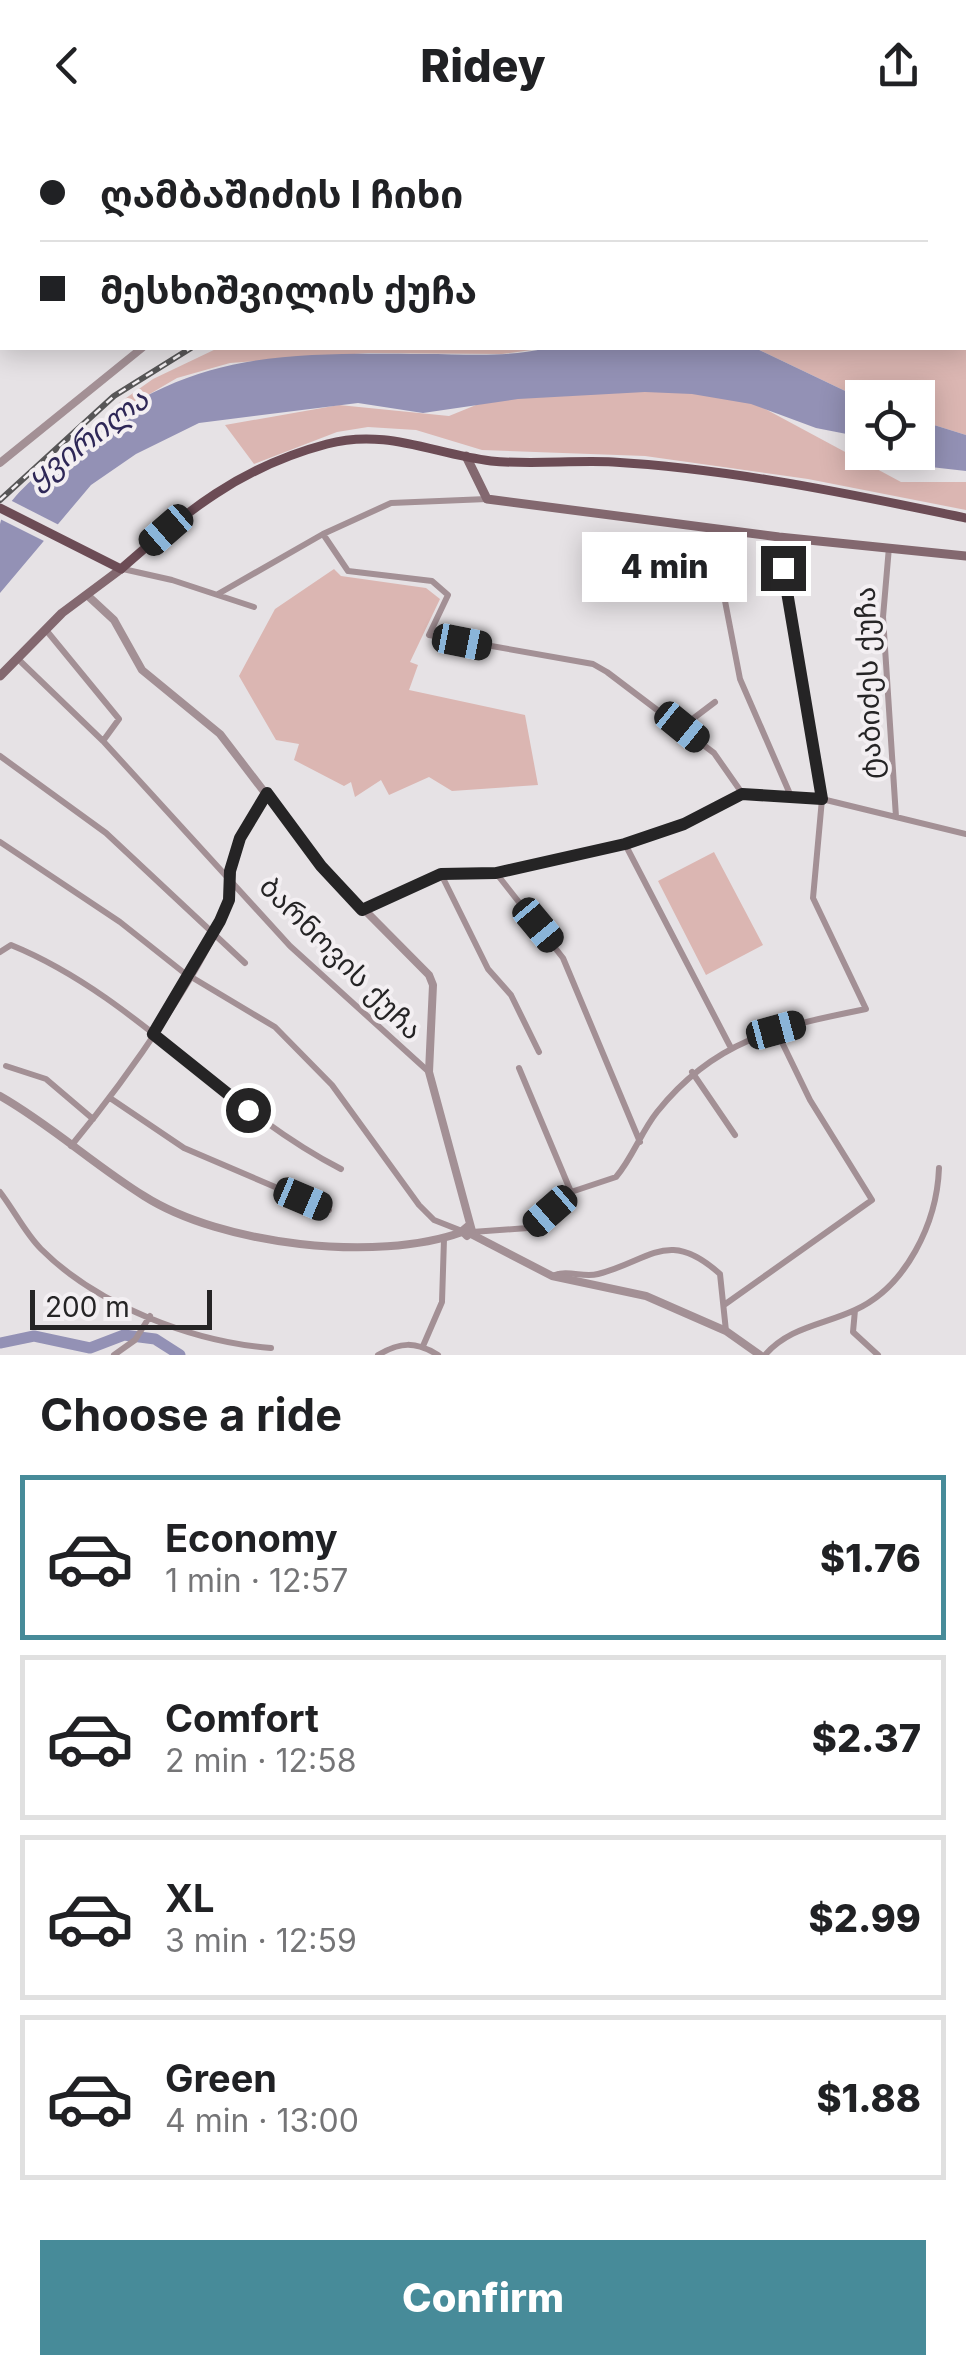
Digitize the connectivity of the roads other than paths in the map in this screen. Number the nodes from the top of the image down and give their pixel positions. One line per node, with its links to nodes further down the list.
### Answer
1 (140, 350): 3 (street)
2 (466, 456): 4 (main road); 6 (main road); 12 (main road)
3 (0, 463)
4 (487, 499): 7 (main road); 8 (street)
5 (0, 508): 12 (main road)
6 (966, 518)
7 (720, 528): 9 (main road); 25 (street)
8 (323, 534): 13 (street); 20 (street)
9 (778, 537): 10 (main road); 26 (street)
10 (889, 547): 11 (main road); 27 (street, ტაბიძეს ქუჩა)
11 (966, 556)
12 (117, 567): 13 (street); 14 (main road)
13 (218, 594): 15 (street)
14 (87, 595): 16 (main road); 23 (street)
15 (254, 608)
16 (45, 630): 17 (main road); 21 (street)
17 (17, 658): 18 (main road); 21 (street, ბარნოვის ქუჩა)
18 (0, 676)
19 (716, 702): 20 (street)
20 (682, 727): 24 (street)
21 (103, 741): 33 (street, ბარნოვის ქუჩა)
22 (0, 756): 35 (street)
23 (267, 793): 33 (street); 34 (street)
24 (742, 794): 25 (street); 30 (street)
25 (790, 794): 26 (street)
26 (822, 799): 27 (street); 39 (street)
27 (896, 818): 28 (street)
28 (966, 834)
29 (0, 842): 38 (street)
30 (625, 844): 31 (street); 41 (street)
31 (496, 873): 32 (street); 51 (street)
32 (441, 874): 34 (street); 42 (street)
33 (231, 880): 35 (street); 45 (street, ბარნოვის ქუჩა)
34 (362, 910): 45 (street)
35 (213, 935): 37 (street); 38 (street)
36 (0, 952): 40 (street)
37 (246, 963)
38 (189, 975): 40 (street); 58 (street)
39 (776, 1030): 41 (street); 61 (street)
40 (153, 1034): 48 (street); 54 (street)
41 (731, 1048): 46 (street)
42 (539, 1052)
43 (6, 1066): 49 (street)
44 (519, 1068): 56 (street)
45 (428, 1072): 58 (street)
46 (692, 1072): 50 (street); 51 (street)
47 (0, 1096): 52 (street)
48 (110, 1098): 49 (street); 57 (street)
49 (93, 1119): 52 (street)
50 (735, 1135)
51 (640, 1142): 56 (street)
52 (71, 1146): 59 (street)
53 (939, 1168): 62 (street)
54 (341, 1170)
55 (0, 1192): 63 (street)
56 (572, 1192): 58 (street)
57 (329, 1210)
58 (467, 1231): 59 (street); 60 (street)
59 (444, 1239): 65 (street)
60 (552, 1276): 61 (street); 64 (street)
61 (724, 1306): 64 (street)
62 (855, 1310): 70 (street); 71 (street)
63 (150, 1316): 66 (street); 67 (street)
64 (726, 1330): 70 (street)
65 (423, 1346): 68 (street); 69 (street)
66 (271, 1348)
67 (114, 1355)
68 (378, 1355)
69 (438, 1355)
70 (763, 1355)
71 (878, 1355)

